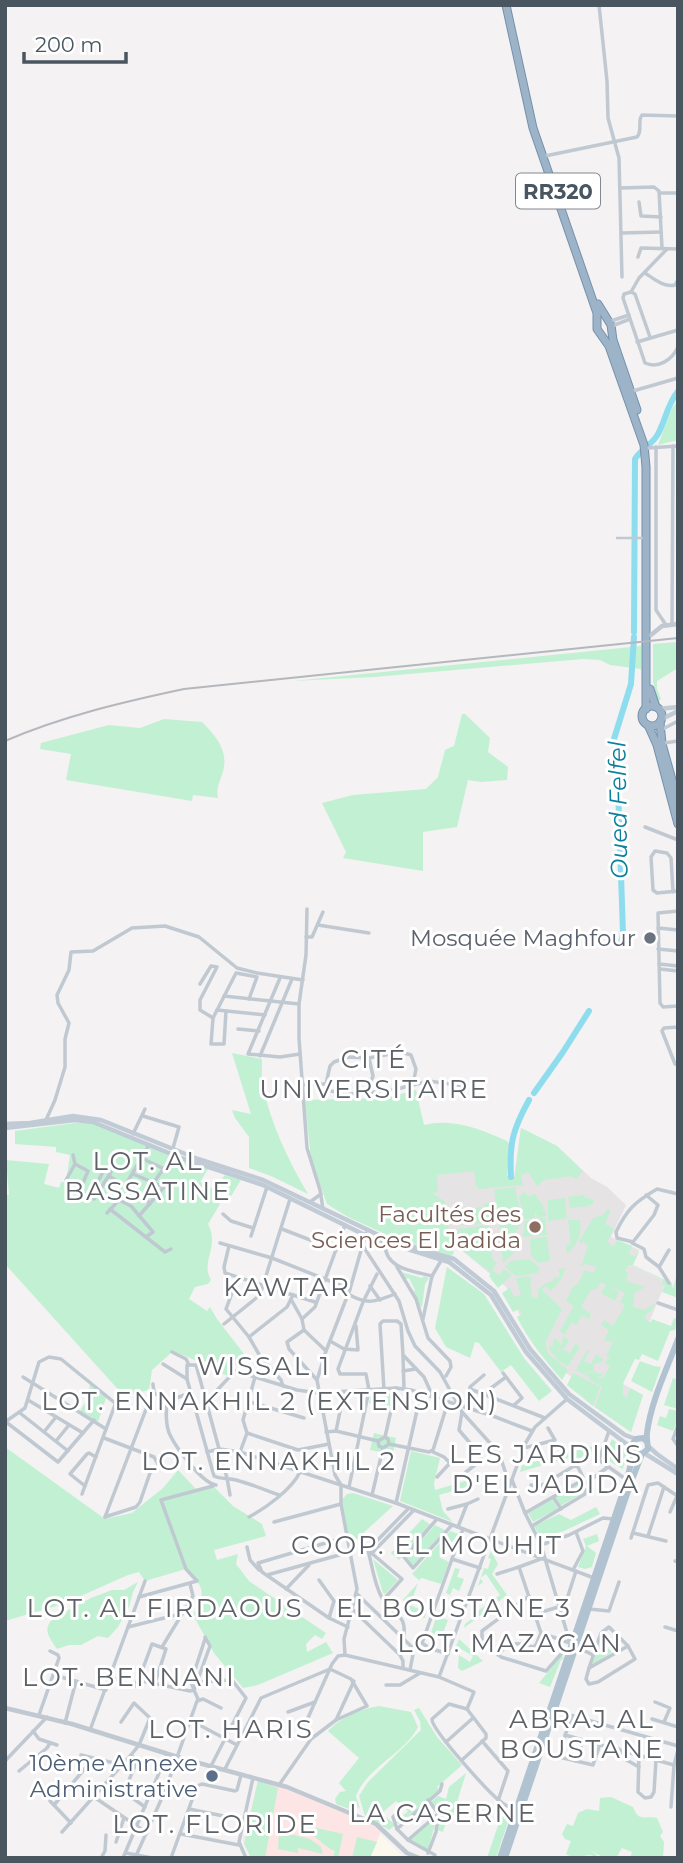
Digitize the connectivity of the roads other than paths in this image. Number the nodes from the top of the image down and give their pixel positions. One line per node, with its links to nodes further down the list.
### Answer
1 (508, 5): 5 (highway, RR320); 22 (highway, RR320)
2 (598, 5): 4 (street)
3 (678, 116): 4 (street)
4 (616, 143): 5 (street); 6 (street)
5 (545, 156): 22 (highway, RR320)
6 (620, 188): 7 (street); 12 (street)
7 (660, 193): 8 (street); 10 (street)
8 (678, 193)
9 (639, 202): 10 (street)
10 (661, 217): 11 (street)
11 (662, 232): 12 (street); 14 (street)
12 (621, 233): 18 (street)
13 (678, 243): 14 (street)
14 (666, 249): 15 (street); 16 (street); 17 (street)
15 (678, 250)
16 (638, 257)
17 (645, 272): 19 (street); 20 (street)
18 (622, 277)
19 (678, 280)
20 (631, 292): 21 (street); 24 (street)
21 (629, 317): 22 (street); 25 (street)
22 (606, 326): 28 (highway, RR320); 29 (highway, RR320)
23 (678, 330): 24 (street)
24 (650, 337): 25 (street)
25 (637, 342): 26 (street)
26 (678, 348)
27 (678, 378): 28 (street)
28 (631, 392): 29 (highway, RR320)
29 (648, 446): 30 (street); 35 (highway, RR320); 36 (street); 37 (highway, RR320)
30 (675, 446): 31 (street)
31 (672, 478): 32 (street); 33 (street)
32 (678, 479)
33 (675, 533): 36 (street)
34 (617, 538): 35 (street)
35 (647, 538): 39 (highway, RR320)
36 (672, 624): 37 (street)
37 (651, 635): 38 (highway, RR320)
38 (657, 708): 39 (highway); 40 (main road); 41 (highway, RR320)
39 (646, 709): 43 (highway, RR320)
40 (678, 709): 41 (main road)
41 (661, 720): 43 (highway); 44 (highway, RR320)
42 (678, 721): 44 (street)
43 (648, 725): 48 (highway, RR320)
44 (660, 731): 46 (highway, RR320)
45 (678, 741): 46 (street)
46 (662, 744): 47 (highway, RR320)
47 (678, 801)
48 (677, 819)
49 (645, 827): 50 (street)
50 (678, 840)
51 (675, 891): 51 (street)
52 (307, 909): 59 (street)
53 (678, 911): 56 (street)
54 (323, 912): 55 (street)
55 (317, 925): 58 (street); 59 (street)
56 (658, 928): 57 (street); 60 (street)
57 (678, 930)
58 (369, 933)
59 (306, 937): 66 (street)
60 (658, 949): 61 (street); 62 (street)
61 (678, 951)
62 (659, 967): 63 (street); 73 (street)
63 (678, 969)
64 (281, 977): 65 (street); 70 (street); 92 (street)
65 (292, 979): 66 (street); 71 (street)
66 (303, 981): 72 (street)
67 (200, 984): 77 (street)
68 (224, 996): 69 (street); 69 (street); 74 (street)
69 (249, 999): 70 (street)
70 (271, 1001): 71 (street); 76 (street)
71 (282, 1002): 72 (street); 82 (street)
72 (299, 1004): 81 (street)
73 (678, 1006)
74 (217, 1010): 75 (street); 77 (street)
75 (226, 1011): 76 (street); 77 (street)
76 (265, 1015): 80 (street)
77 (213, 1018)
78 (678, 1027): 84 (street)
79 (238, 1029): 80 (street)
80 (258, 1031): 82 (street)
81 (300, 1054): 82 (street); 87 (street)
82 (260, 1056)
83 (369, 1058): 85 (street); 86 (street); 89 (street)
84 (678, 1065)
85 (326, 1084): 87 (street); 89 (street)
86 (413, 1084): 88 (street); 89 (street)
87 (302, 1086): 111 (street)
88 (464, 1086)
89 (367, 1092)
90 (145, 1109): 91 (street)
91 (142, 1115): 95 (street); 97 (street)
92 (46, 1120): 93 (main road); 94 (main road)
93 (55, 1120): 94 (main road); 95 (main road); 96 (main road)
94 (5, 1126)
95 (133, 1134): 97 (main road)
96 (149, 1145): 99 (street); 100 (main road)
97 (172, 1149): 100 (main road)
98 (73, 1155): 101 (street)
99 (141, 1158): 103 (street); 105 (street)
100 (197, 1161): 102 (main road)
101 (75, 1164): 106 (street); 107 (street)
102 (207, 1164): 110 (main road); 116 (main road)
103 (164, 1168): 104 (street); 108 (street)
104 (169, 1171)
105 (132, 1173): 108 (street); 109 (street)
106 (110, 1174): 109 (street); 114 (street)
107 (66, 1180)
108 (154, 1182): 117 (street)
109 (125, 1186): 117 (street)
110 (267, 1187): 115 (main road); 122 (street)
111 (321, 1194): 116 (street); 118 (street)
112 (678, 1194): 113 (street)
113 (646, 1195): 127 (street); 127 (street)
114 (94, 1199)
115 (290, 1199): 121 (main road); 123 (street)
116 (310, 1202): 118 (main road)
117 (150, 1204): 120 (street)
118 (323, 1209): 126 (main road)
119 (223, 1214): 122 (street)
120 (139, 1216): 125 (street); 125 (street)
121 (345, 1225): 126 (main road); 132 (street)
122 (253, 1228): 124 (street)
123 (282, 1229): 132 (street); 134 (street)
124 (251, 1236)
125 (146, 1237): 131 (street)
126 (367, 1237): 129 (main road); 145 (street); 147 (street); 229 (main road)
127 (630, 1242): 137 (street)
128 (220, 1243): 130 (street)
129 (385, 1244): 135 (main road); 136 (street)
130 (229, 1246): 134 (street); 140 (street)
131 (171, 1249)
132 (336, 1250): 141 (street)
133 (669, 1250): 137 (street)
134 (272, 1258): 141 (street); 143 (street)
135 (442, 1259): 139 (street); 199 (main road)
136 (397, 1267): 139 (street); 154 (street)
137 (659, 1267): 142 (street)
138 (377, 1274): 144 (street)
139 (432, 1276): 155 (street)
140 (238, 1277): 143 (street); 157 (street)
141 (324, 1278): 145 (street); 152 (street)
142 (669, 1283)
143 (264, 1284): 148 (street); 157 (street)
144 (370, 1286): 149 (street); 151 (street)
145 (350, 1289): 146 (street)
146 (348, 1294): 151 (street); 166 (street)
147 (395, 1294): 149 (street); 206 (street)
148 (293, 1295): 150 (street); 152 (street)
149 (380, 1300): 151 (street)
150 (292, 1301): 158 (street); 164 (street)
151 (363, 1302): 161 (street)
152 (315, 1303): 158 (street)
153 (658, 1303): 156 (street)
154 (419, 1308): 155 (street); 159 (street)
155 (425, 1308): 159 (street)
156 (678, 1310)
157 (233, 1317): 160 (street); 164 (street)
158 (302, 1319): 162 (street)
159 (422, 1323): 179 (street)
160 (223, 1324)
161 (355, 1324): 167 (street); 170 (street)
162 (304, 1330): 169 (street); 183 (street)
163 (678, 1331): 229 (main road)
164 (249, 1337): 173 (street)
165 (678, 1339): 234 (main road)
166 (330, 1341): 167 (street); 169 (street)
167 (344, 1349): 170 (street); 189 (street)
168 (367, 1349): 170 (street)
169 (326, 1350): 183 (street)
170 (358, 1350)
171 (172, 1352): 175 (street)
172 (403, 1355): 176 (street); 177 (street); 190 (street)
173 (265, 1362): 181 (street); 186 (street)
174 (163, 1364): 182 (street)
175 (189, 1364): 182 (street); 203 (street)
176 (416, 1369): 177 (street); 198 (street)
177 (402, 1371): 188 (street)
178 (484, 1375): 197 (street)
179 (446, 1376)
180 (23, 1377): 184 (street)
181 (253, 1377): 186 (street); 202 (street); 203 (street)
182 (187, 1379): 194 (street)
183 (317, 1380): 192 (street)
184 (33, 1383): 200 (street); 205 (street); 213 (street)
185 (153, 1384): 191 (street)
186 (283, 1386): 192 (street)
187 (396, 1388): 188 (street); 190 (street); 227 (street)
188 (404, 1389): 195 (street)
189 (369, 1390): 190 (street); 193 (street); 226 (street)
190 (384, 1390)
191 (153, 1391): 201 (street); 239 (street)
192 (319, 1392): 193 (street); 222 (street)
193 (344, 1392): 220 (street)
194 (190, 1393): 201 (street); 244 (street)
195 (421, 1393): 198 (street); 236 (street)
196 (118, 1394): 205 (street)
197 (483, 1394): 207 (street); 207 (street)
198 (433, 1397): 204 (street)
199 (567, 1399): 212 (street); 219 (main road)
200 (28, 1400): 209 (street); 210 (street)
201 (168, 1401): 261 (street)
202 (247, 1401): 211 (street); 225 (street)
203 (206, 1402): 240 (street)
204 (448, 1402): 206 (street); 243 (street)
205 (115, 1403): 218 (street)
206 (457, 1405): 208 (street); 221 (street)
207 (514, 1405): 212 (street)
208 (462, 1412): 252 (street); 256 (street)
209 (20, 1413): 214 (street); 223 (street)
210 (56, 1417): 215 (street); 223 (street)
211 (304, 1418)
212 (545, 1418): 221 (street)
213 (94, 1420): 218 (street); 224 (street)
214 (6, 1422): 242 (street)
215 (69, 1425): 224 (street); 230 (street)
216 (678, 1425): 235 (street)
217 (548, 1428): 238 (street)
218 (106, 1429): 228 (street)
219 (610, 1429): 241 (main road); 248 (street)
220 (336, 1431): 222 (street); 226 (street)
221 (532, 1431): 238 (street)
222 (326, 1432): 232 (street)
223 (44, 1433): 230 (street)
224 (83, 1433): 242 (street)
225 (247, 1433): 232 (street); 245 (street)
226 (360, 1437): 231 (street); 262 (street)
227 (385, 1437): 231 (street); 233 (street)
228 (103, 1438): 239 (street); 247 (street)
229 (638, 1439): 234 (main road); 241 (main road)
230 (56, 1441): 242 (street)
231 (378, 1441): 237 (street)
232 (329, 1444): 258 (street)
233 (389, 1444): 236 (street); 237 (street)
234 (648, 1444): 246 (main road); 249 (main road)
235 (678, 1446)
236 (409, 1447): 243 (street); 272 (street)
237 (383, 1448): 267 (street)
238 (524, 1448): 256 (street)
239 (130, 1449): 239 (street)
240 (219, 1449): 244 (street); 245 (street); 254 (street)
241 (633, 1450): 246 (main road); 255 (main road)
242 (68, 1451)
243 (431, 1451): 253 (street)
244 (207, 1452): 250 (street)
245 (240, 1452): 251 (street)
246 (643, 1454): 249 (main road); 305 (main road)
247 (96, 1457): 260 (street); 260 (street)
248 (608, 1467): 255 (street); 257 (street)
249 (678, 1471)
250 (212, 1472): 254 (street); 261 (street)
251 (300, 1472): 258 (street); 268 (street)
252 (466, 1472)
253 (437, 1477)
254 (227, 1478): 266 (street); 268 (street)
255 (627, 1480): 282 (main road)
256 (511, 1483): 279 (street); 290 (street)
257 (581, 1484): 259 (street); 270 (street); 277 (street)
258 (341, 1485): 262 (street); 273 (street)
259 (531, 1485)
260 (85, 1486): 265 (street)
261 (215, 1486): 309 (street)
262 (349, 1487): 267 (street)
263 (664, 1487): 269 (street); 288 (street); 288 (street)
264 (678, 1489): 269 (street)
265 (82, 1494)
266 (230, 1495)
267 (372, 1495): 272 (street)
268 (279, 1496): 280 (street)
269 (677, 1496): 278 (street)
270 (553, 1497): 277 (street); 279 (street)
271 (478, 1499): 274 (street)
272 (396, 1503): 275 (street)
273 (341, 1504): 283 (street); 289 (street)
274 (467, 1504): 276 (street); 286 (street)
275 (411, 1509): 281 (street); 295 (street)
276 (448, 1509)
277 (561, 1509): 285 (street)
278 (670, 1512)
279 (525, 1513): 285 (street)
280 (249, 1517)
281 (437, 1519): 284 (street); 284 (street)
282 (614, 1519): 287 (street); 305 (main road)
283 (274, 1522)
284 (452, 1525): 286 (street)
285 (532, 1526): 292 (street)
286 (460, 1528): 290 (street); 296 (street)
287 (576, 1532): 292 (street); 302 (street)
288 (648, 1536): 291 (street)
289 (346, 1537): 294 (street); 301 (street)
290 (491, 1540): 297 (street); 299 (street)
291 (666, 1541)
292 (541, 1545): 297 (street)
293 (247, 1547): 301 (street)
294 (350, 1552): 298 (street); 311 (street)
295 (370, 1552): 314 (street); 314 (street)
296 (452, 1559): 299 (street); 331 (street)
297 (544, 1559): 300 (street); 302 (street); 315 (street)
298 (310, 1563): 304 (street); 310 (street)
299 (480, 1567): 331 (street)
300 (519, 1567): 303 (street); 312 (street)
301 (261, 1571): 304 (street)
302 (575, 1571): 305 (street); 315 (street)
303 (497, 1574)
304 (267, 1575): 310 (street)
305 (596, 1579): 317 (main road); 327 (main road)
306 (319, 1580): 320 (street)
307 (145, 1581): 313 (street)
308 (619, 1582): 317 (street)
309 (190, 1584): 313 (street); 318 (street)
310 (286, 1589): 320 (street)
311 (356, 1593): 316 (street); 326 (street)
312 (529, 1596): 319 (street); 333 (street)
313 (139, 1597): 321 (street)
314 (383, 1600): 326 (street)
315 (559, 1607): 319 (street); 327 (street)
316 (352, 1609): 322 (street); 335 (street)
317 (588, 1609): 327 (main road)
318 (182, 1613): 321 (street); 329 (street)
319 (535, 1614): 325 (street)
320 (329, 1618): 322 (street)
321 (128, 1627): 341 (street)
322 (348, 1627): 332 (street)
323 (665, 1627): 324 (street)
324 (678, 1631)
325 (541, 1633): 327 (street); 333 (street)
326 (403, 1639): 338 (street)
327 (572, 1646): 333 (street); 334 (street); 359 (main road); 420 (main road)
328 (628, 1646): 334 (street); 336 (street); 336 (street)
329 (162, 1647): 343 (street); 347 (street)
330 (50, 1651): 340 (street)
331 (448, 1654): 342 (street)
332 (345, 1655): 335 (street); 337 (street)
333 (498, 1655)
334 (593, 1655): 336 (street)
335 (403, 1668): 338 (street)
336 (589, 1668)
337 (330, 1669): 345 (street); 353 (street); 384 (street)
338 (410, 1670): 339 (street)
339 (420, 1673): 342 (street); 348 (street)
340 (53, 1675): 344 (street); 361 (street)
341 (110, 1677): 343 (street); 349 (street)
342 (439, 1677): 358 (street)
343 (138, 1680): 347 (street)
344 (76, 1681): 349 (street); 370 (street)
345 (354, 1681): 367 (street); 367 (street)
346 (199, 1682): 350 (street); 350 (street); 376 (street)
347 (155, 1683): 350 (street)
348 (386, 1685)
349 (106, 1690): 373 (street)
350 (194, 1690): 351 (street)
351 (198, 1699): 356 (street); 366 (street)
352 (672, 1700): 357 (street)
353 (315, 1702): 360 (street); 372 (street)
354 (655, 1702): 357 (street)
355 (5, 1708): 361 (street)
356 (221, 1708)
357 (670, 1708): 369 (street)
358 (467, 1709): 364 (street); 379 (street)
359 (554, 1710): 362 (street); 446 (main road)
360 (288, 1712)
361 (39, 1715): 363 (street)
362 (573, 1716): 375 (street); 385 (street)
363 (47, 1717): 370 (street); 374 (street)
364 (474, 1717): 378 (street); 379 (street)
365 (652, 1719): 369 (street)
366 (190, 1720): 376 (street); 391 (street)
367 (336, 1720): 406 (street)
368 (121, 1722): 383 (street)
369 (664, 1722): 371 (street)
370 (65, 1723): 373 (street)
371 (678, 1727)
372 (303, 1729)
373 (90, 1730): 383 (street)
374 (33, 1731): 380 (street); 395 (street)
375 (565, 1735): 377 (street); 396 (street)
376 (224, 1738): 384 (street); 399 (street)
377 (583, 1740): 381 (street); 396 (street)
378 (482, 1741): 393 (street); 415 (street)
379 (446, 1742): 393 (street)
380 (50, 1743): 382 (street); 402 (street)
381 (600, 1744): 386 (street); 396 (street)
382 (57, 1745)
383 (139, 1745): 387 (street); 389 (street)
384 (237, 1745): 401 (street)
385 (678, 1748): 398 (street)
386 (619, 1749): 390 (street); 400 (street)
387 (167, 1754): 391 (street); 408 (street)
388 (80, 1755): 392 (street)
389 (131, 1755): 397 (street); 412 (street)
390 (639, 1755): 394 (street); 400 (street)
391 (178, 1757): 399 (street); 411 (street)
392 (93, 1759): 397 (street); 424 (street)
393 (462, 1760): 415 (street)
394 (656, 1760): 398 (street); 400 (street)
395 (5, 1761)
396 (576, 1761)
397 (122, 1765): 405 (street)
398 (674, 1765): 410 (street)
399 (211, 1766): 401 (street)
400 (639, 1767)
401 (225, 1769): 403 (street)
402 (19, 1771)
403 (242, 1773): 404 (street); 419 (street)
404 (254, 1776): 406 (street); 423 (street)
405 (109, 1780): 412 (street); 413 (street)
406 (279, 1784): 434 (street)
407 (442, 1784): 414 (street)
408 (155, 1787): 411 (street); 416 (street)
409 (678, 1788): 410 (street)
410 (673, 1790): 418 (street)
411 (165, 1791): 428 (street)
412 (124, 1792): 416 (street)
413 (94, 1797): 422 (street); 424 (street)
414 (428, 1800): 421 (street); 426 (street)
415 (498, 1801): 420 (street)
416 (145, 1807): 425 (street)
417 (402, 1807): 426 (street)
418 (671, 1807)
419 (189, 1809): 423 (street); 429 (street)
420 (516, 1809): 445 (main road)
421 (438, 1813): 432 (street); 436 (street)
422 (124, 1818): 425 (street); 433 (street)
423 (243, 1820): 435 (street)
424 (71, 1823): 427 (street)
425 (136, 1827): 428 (street); 437 (street)
426 (397, 1829): 430 (street)
427 (62, 1832)
428 (147, 1833): 438 (street)
429 (181, 1834): 435 (street); 442 (street)
430 (402, 1834): 432 (street); 434 (street)
431 (106, 1835): 440 (street)
432 (408, 1840): 436 (street)
433 (116, 1842)
434 (395, 1842): 444 (street)
435 (239, 1845): 443 (street)
436 (428, 1853): 439 (street)
437 (124, 1855): 438 (street)
438 (135, 1856): 441 (street)
439 (435, 1856)
440 (103, 1857)
441 (152, 1858)
442 (170, 1858)
443 (246, 1858)
444 (419, 1858)
445 (500, 1858)
446 (505, 1858)

